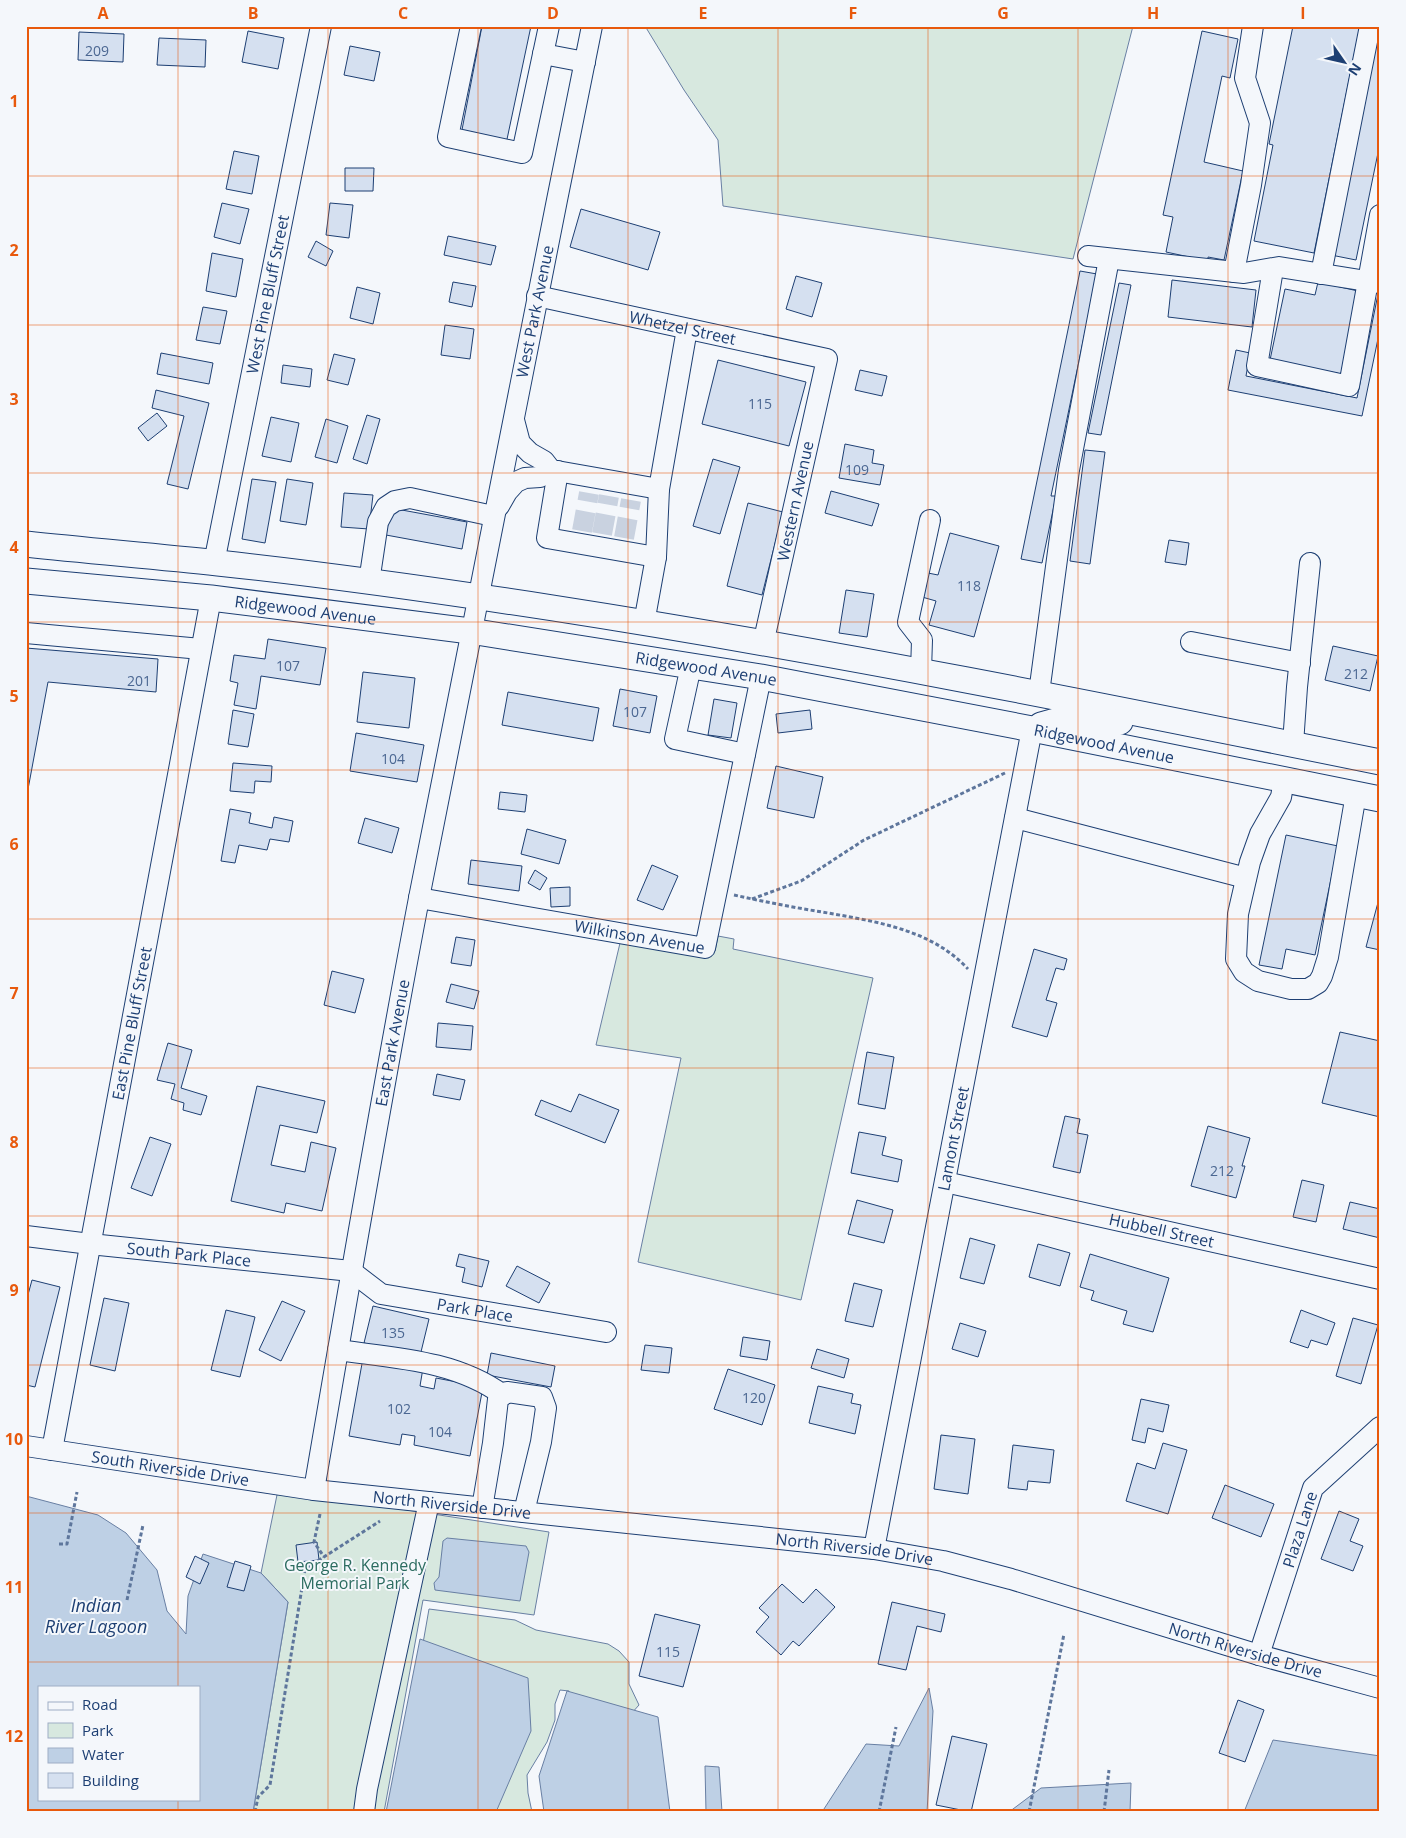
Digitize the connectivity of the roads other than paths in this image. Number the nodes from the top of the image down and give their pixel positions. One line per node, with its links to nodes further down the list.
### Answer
1 (320, 26): 28 (street, West Pine Bluff Street)
2 (471, 26): 7 (street)
3 (549, 26): 7 (street)
4 (592, 26): 8 (street, West Park Avenue)
5 (1253, 26): 13 (street)
6 (1370, 26): 14 (street)
7 (543, 54): 8 (street)
8 (585, 62): 16 (street, West Park Avenue)
9 (1380, 215): 15 (street)
10 (1088, 256): 11 (street)
11 (1110, 259): 13 (street); 44 (street)
12 (1273, 268): 13 (street); 14 (street); 15 (street)
13 (1234, 272)
14 (1320, 274): 15 (street)
15 (1373, 282)
16 (537, 296): 17 (street, Whetzel Street); 19 (street, West Park Avenue)
17 (688, 329): 18 (street, Whetzel Street); 21 (street)
18 (827, 359): 38 (street, Western Avenue)
19 (513, 416): 20 (street); 22 (street, West Park Avenue)
20 (555, 471): 21 (street); 22 (street); 25 (street)
21 (659, 489): 25 (street)
22 (493, 516): 31 (street); 32 (street, West Park Avenue)
23 (930, 520): 42 (street)
24 (26, 544): 27 (main road, Ridgewood Avenue)
25 (656, 557): 34 (street)
26 (26, 561): 27 (main road)
27 (186, 561): 28 (main road, Ridgewood Avenue)
28 (214, 563): 31 (main road, Ridgewood Avenue)
29 (1310, 563): 40 (street)
30 (26, 581): 33 (main road, Ridgewood Avenue)
31 (369, 582): 32 (main road, Ridgewood Avenue)
32 (477, 597): 34 (main road, Ridgewood Avenue); 35 (street, East Park Avenue)
33 (211, 598): 35 (main road, Ridgewood Avenue); 39 (street, East Pine Bluff Street)
34 (644, 623): 38 (main road, Ridgewood Avenue)
35 (470, 631): 41 (main road, Ridgewood Avenue); 55 (street, East Park Avenue)
36 (26, 633): 39 (street)
37 (1191, 642): 40 (street)
38 (764, 644): 42 (main road, Ridgewood Avenue)
39 (202, 649): 58 (street, East Pine Bluff Street)
40 (1300, 663): 47 (street)
41 (691, 666): 43 (main road, Ridgewood Avenue); 48 (street)
42 (921, 671): 44 (main road, Ridgewood Avenue)
43 (760, 677): 46 (main road, Ridgewood Avenue); 48 (street, Wilkinson Avenue)
44 (1039, 693): 45 (main road, Ridgewood Avenue)
45 (1162, 718): 46 (main road); 47 (main road, Ridgewood Avenue)
46 (1032, 729): 50 (main road, Ridgewood Avenue); 53 (street, Lamont Street)
47 (1293, 744): 49 (main road, Ridgewood Avenue)
48 (745, 754): 55 (street, Wilkinson Avenue)
49 (1380, 762)
50 (1284, 780): 51 (main road, Ridgewood Avenue); 54 (street)
51 (1356, 794): 52 (main road, Ridgewood Avenue); 54 (street)
52 (1380, 799)
53 (1015, 818): 54 (street); 56 (street, Lamont Street)
54 (1246, 878)
55 (419, 898): 59 (street, East Park Avenue)
56 (945, 1182): 60 (street, Hubbell Street); 71 (street, Lamont Street)
57 (26, 1236): 58 (street, South Park Place)
58 (90, 1244): 59 (street, South Park Place); 66 (street, East Pine Bluff Street)
59 (351, 1271): 61 (street, Park Place); 62 (street, East Park Avenue)
60 (1380, 1279)
61 (606, 1332)
62 (338, 1350): 63 (street); 67 (street, East Park Avenue)
63 (503, 1395): 69 (street); 70 (street)
64 (1380, 1427): 72 (street, Plaza Lane)
65 (26, 1446): 66 (street, South Riverside Drive)
66 (52, 1450): 67 (street, South Riverside Drive)
67 (314, 1490): 68 (street, North Riverside Drive)
68 (430, 1502): 69 (street, North Riverside Drive); 74 (street)
69 (482, 1508): 70 (street, North Riverside Drive)
70 (524, 1512): 71 (street, North Riverside Drive)
71 (874, 1549): 72 (street, North Riverside Drive)
72 (1259, 1656): 73 (street, North Riverside Drive)
73 (1380, 1688)
74 (364, 1812)

